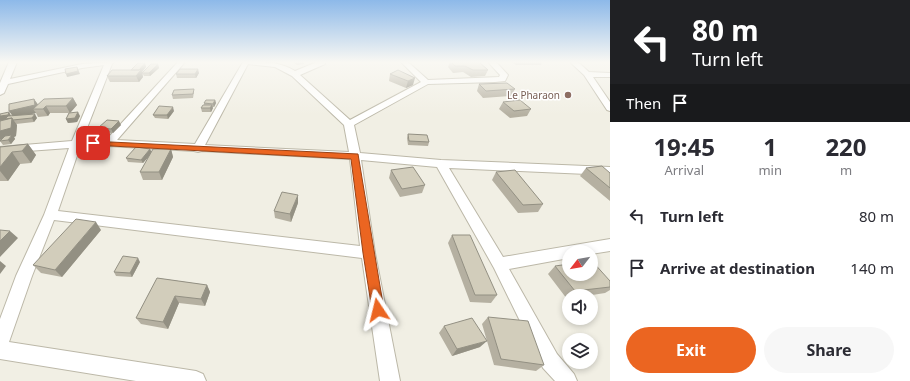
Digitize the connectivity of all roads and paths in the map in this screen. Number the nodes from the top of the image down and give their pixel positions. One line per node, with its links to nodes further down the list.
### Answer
1 (4, 79): 10 (street)
2 (103, 80): 14 (street)
3 (166, 80): 13 (street)
4 (236, 80): 15 (street)
5 (301, 80): 12 (street)
6 (424, 80): 9 (street)
7 (497, 80): 9 (street)
8 (591, 80): 11 (street)
9 (426, 82): 12 (street)
10 (0, 94)
11 (610, 108)
12 (349, 124): 17 (street)
13 (109, 143): 14 (street); 15 (street)
14 (76, 144): 16 (street); 20 (street)
15 (198, 149): 17 (street)
16 (0, 150)
17 (355, 156): 18 (street); 23 (street)
18 (441, 164): 19 (street); 25 (street)
19 (610, 171)
20 (50, 215): 23 (street); 26 (street)
21 (610, 245): 22 (street)
22 (598, 247)
23 (368, 253): 29 (street)
24 (562, 253): 25 (street)
25 (498, 264): 30 (street)
26 (0, 342)
27 (0, 350): 28 (street)
28 (196, 381)
29 (390, 381)
30 (567, 381)

